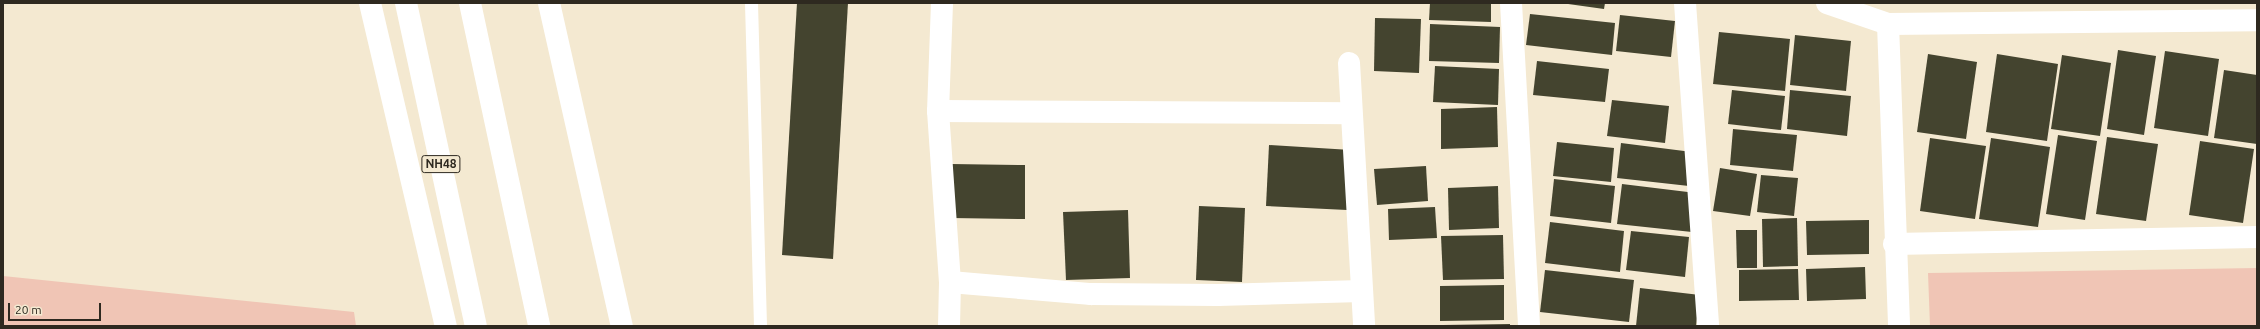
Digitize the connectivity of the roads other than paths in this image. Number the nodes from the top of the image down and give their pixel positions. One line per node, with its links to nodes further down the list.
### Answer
1 (370, 3): 19 (main road)
2 (406, 3): 20 (main road, NH48)
3 (470, 3): 21 (main road)
4 (549, 3): 22 (main road)
5 (752, 3): 23 (lane)
6 (942, 3): 13 (main road)
7 (1511, 3): 26 (main road)
8 (1685, 3): 27 (main road)
9 (1827, 3): 11 (main road)
10 (2257, 20): 11 (main road)
11 (1888, 24): 16 (main road)
12 (1349, 63): 14 (main road)
13 (938, 111): 14 (main road); 17 (main road)
14 (1351, 113): 18 (main road)
15 (2257, 237): 16 (main road)
16 (1894, 244): 28 (main road)
17 (950, 282): 18 (main road); 24 (main road)
18 (1362, 291): 25 (main road)
19 (446, 326)
20 (476, 326)
21 (539, 326)
22 (622, 326)
23 (760, 326)
24 (949, 326)
25 (1364, 326)
26 (1529, 326)
27 (1708, 326)
28 (1899, 326)

